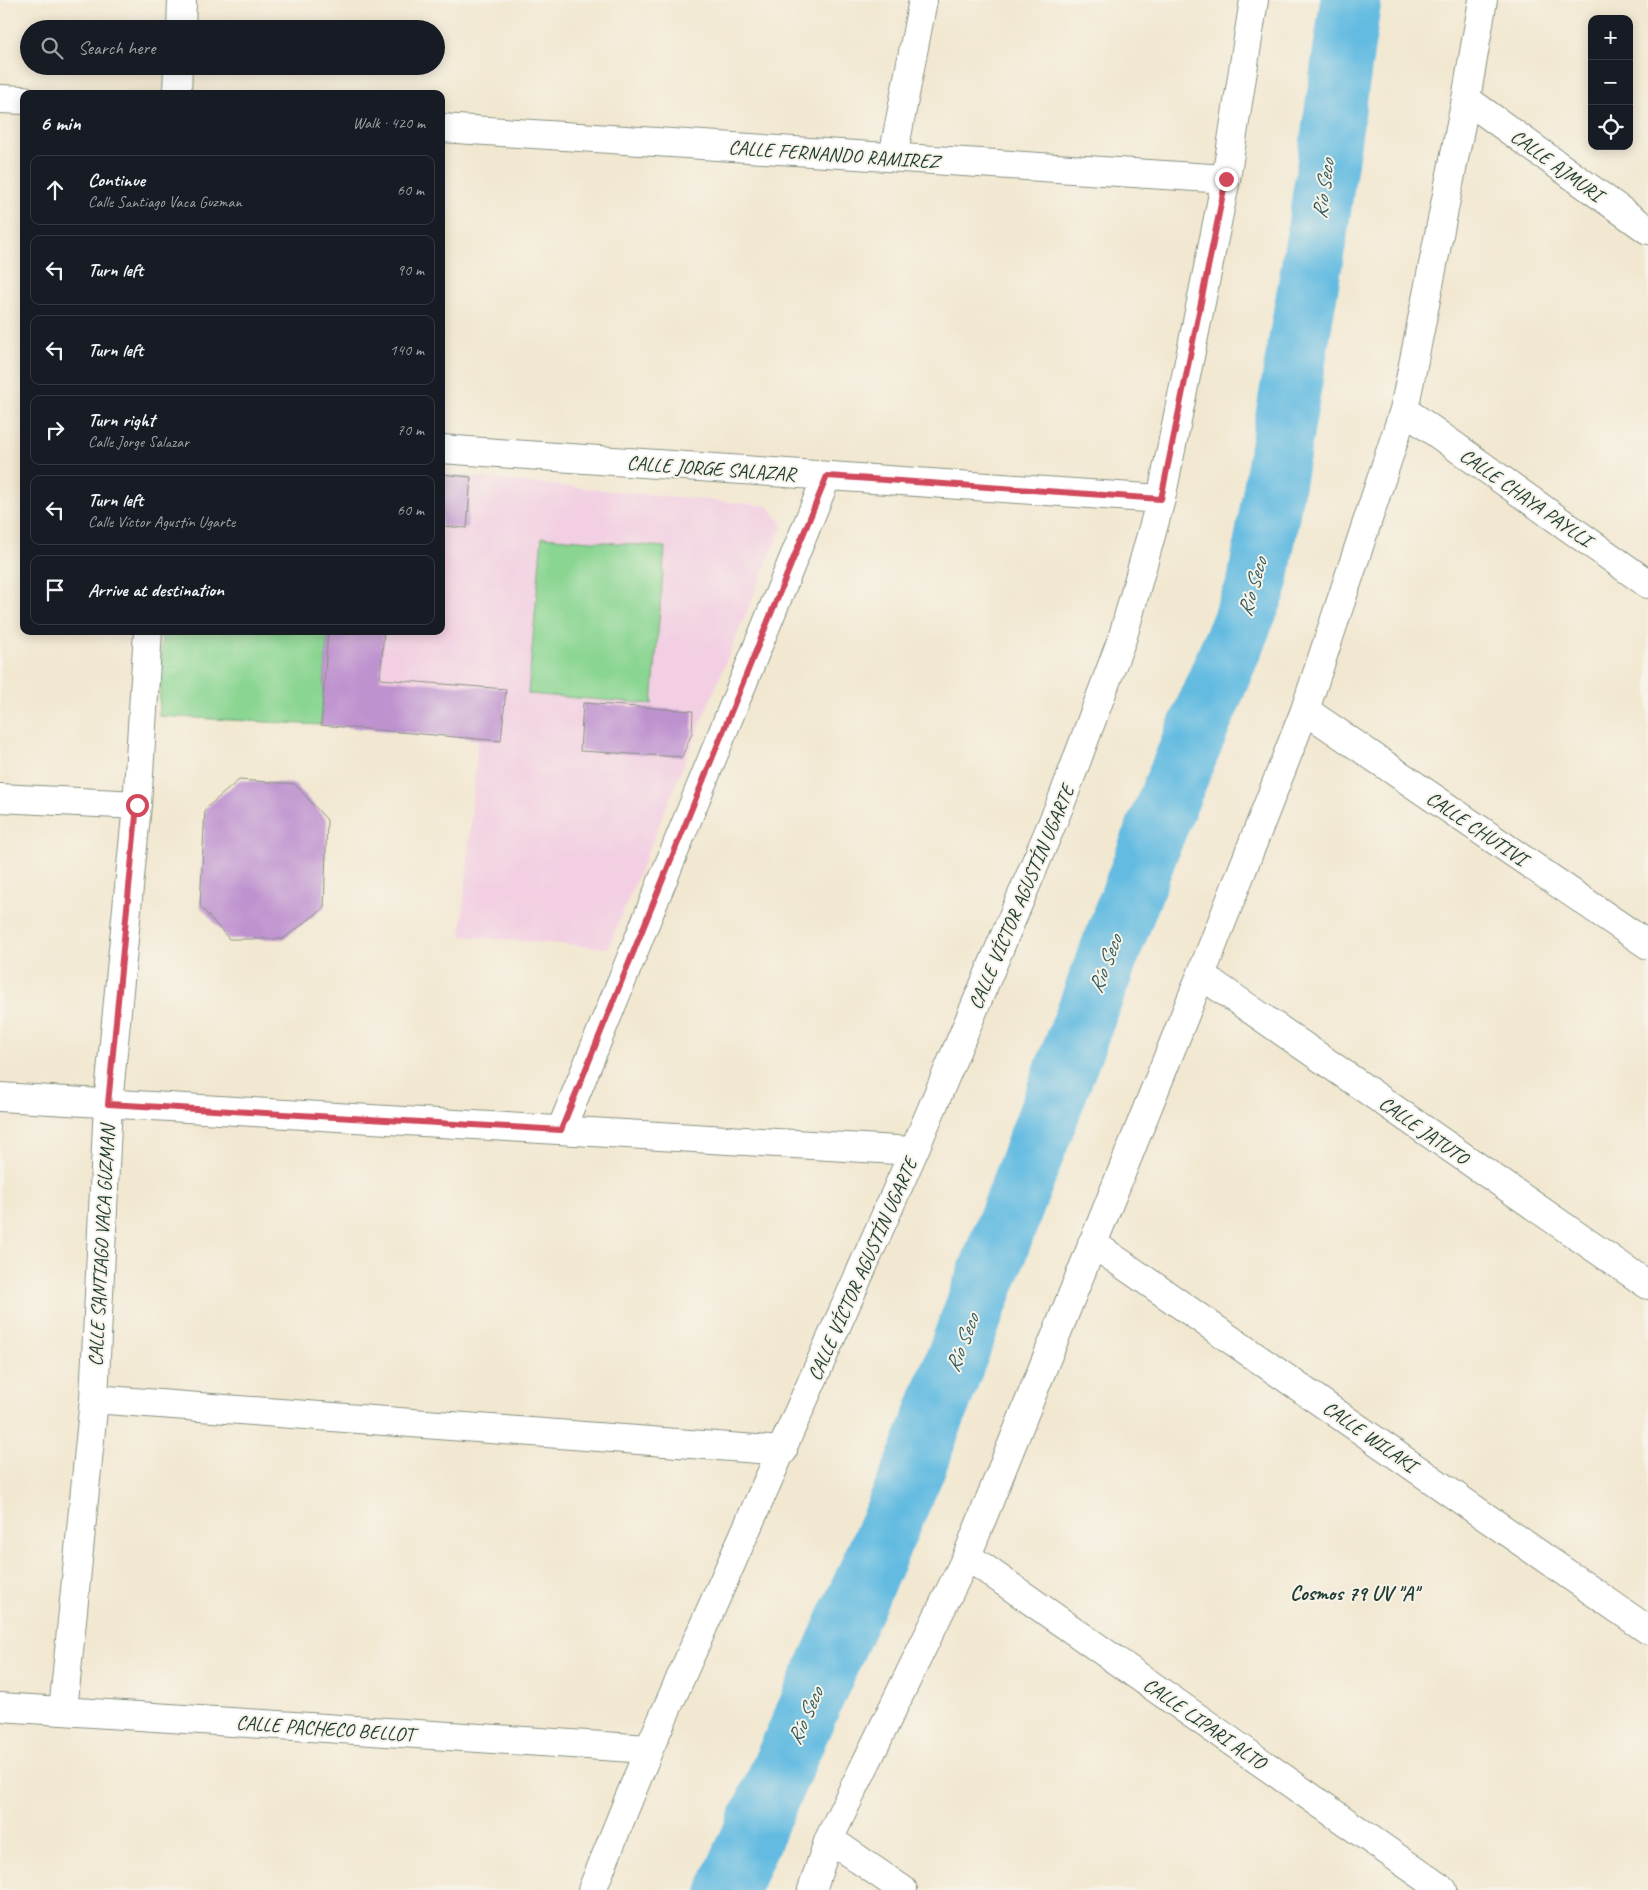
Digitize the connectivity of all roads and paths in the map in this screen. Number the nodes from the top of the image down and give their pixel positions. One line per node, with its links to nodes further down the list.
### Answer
1 (182, 0): 5 (street)
2 (923, 0): 12 (street)
3 (1254, 0): 13 (street, CALLE VÍCTOR AGUSTÍN UGARTE)
4 (1483, 0): 9 (street)
5 (181, 20)
6 (178, 75): 7 (street)
7 (177, 90)
8 (0, 99): 10 (street)
9 (1466, 99): 14 (street, CALLE AJMURI); 15 (street)
10 (20, 100)
11 (445, 128): 12 (street, CALLE FERNANDO RAMIREZ)
12 (893, 158): 13 (street, CALLE FERNANDO RAMIREZ)
13 (1226, 179): 18 (street, CALLE VÍCTOR AGUSTÍN UGARTE)
14 (1648, 230)
15 (1404, 410): 19 (street, CALLE CHAYA PAYLLI); 21 (street)
16 (445, 449): 17 (street, CALLE JORGE SALAZAR)
17 (827, 476): 18 (street, CALLE JORGE SALAZAR); 28 (street)
18 (1161, 499): 29 (street, CALLE VÍCTOR AGUSTÍN UGARTE)
19 (1648, 584)
20 (148, 635): 23 (street, CALLE SANTIAGO VACA GUZMAN)
21 (1305, 710): 24 (street, CALLE CHUTIVI); 25 (street)
22 (0, 798): 23 (street)
23 (137, 805): 27 (street, CALLE SANTIAGO VACA GUZMAN)
24 (1648, 945)
25 (1201, 975): 30 (street); 31 (street, CALLE JATUTO)
26 (0, 1097): 27 (street)
27 (108, 1104): 28 (street); 32 (street, CALLE SANTIAGO VACA GUZMAN)
28 (561, 1130): 29 (street)
29 (914, 1151): 33 (street, CALLE VÍCTOR AGUSTÍN UGARTE)
30 (1092, 1243): 34 (street); 35 (street, CALLE WILAKI)
31 (1648, 1286)
32 (94, 1399): 33 (street); 37 (street, CALLE SANTIAGO VACA GUZMAN)
33 (783, 1451): 38 (street, CALLE VÍCTOR AGUSTÍN UGARTE)
34 (967, 1556): 39 (street); 43 (street, CALLE LIPARI ALTO)
35 (1648, 1630)
36 (0, 1707): 37 (street, CALLE PACHECO BELLOT)
37 (63, 1711): 38 (street, CALLE PACHECO BELLOT)
38 (650, 1749): 40 (street, CALLE VÍCTOR AGUSTÍN UGARTE)
39 (829, 1839): 41 (street); 42 (street)
40 (592, 1890)
41 (812, 1890)
42 (903, 1890)
43 (1443, 1890)

